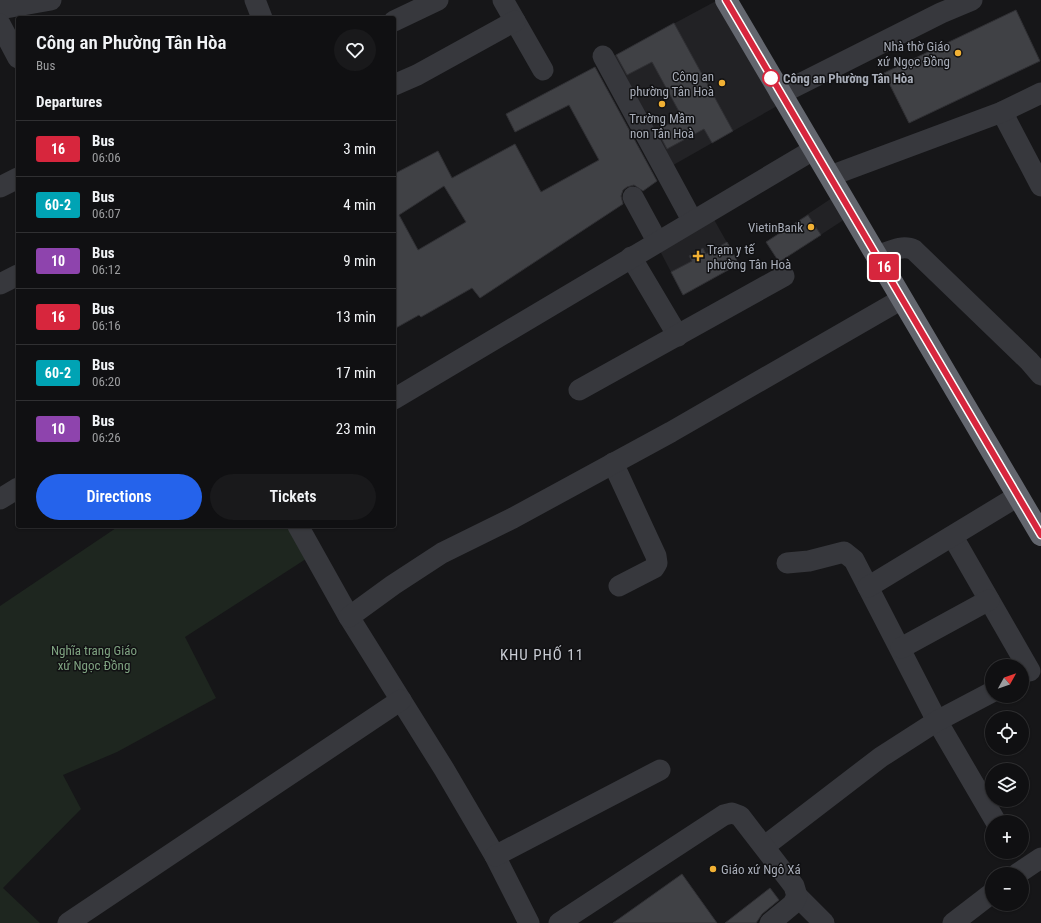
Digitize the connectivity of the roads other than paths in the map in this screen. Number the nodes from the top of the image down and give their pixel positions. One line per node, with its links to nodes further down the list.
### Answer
1 (51, 0): 8 (street)
2 (254, 0): 9 (street)
3 (438, 0): 10 (street)
4 (503, 0): 11 (street)
5 (726, 0): 18 (highway)
6 (972, 0): 7 (street)
7 (938, 7): 18 (street)
8 (0, 9)
9 (261, 16)
10 (396, 20)
11 (515, 21): 15 (street); 16 (street)
12 (0, 24): 13 (street)
13 (16, 54)
14 (603, 56): 26 (street)
15 (543, 70)
16 (396, 84)
17 (1041, 93): 19 (street)
18 (780, 94): 20 (highway)
19 (1002, 112): 21 (street); 23 (street)
20 (813, 150): 21 (highway); 26 (street)
21 (830, 176): 28 (highway)
22 (16, 179): 24 (street)
23 (1041, 186)
24 (0, 187)
25 (633, 198): 27 (street)
26 (692, 220): 27 (street)
27 (657, 241): 29 (street)
28 (877, 256): 33 (highway); 35 (street)
29 (632, 257): 34 (street); 37 (street)
30 (16, 276): 32 (street)
31 (784, 276): 34 (street)
32 (0, 284)
33 (902, 298): 38 (street); 40 (highway)
34 (678, 336): 36 (street)
35 (1041, 375)
36 (579, 390)
37 (396, 398)
38 (613, 463): 46 (street); 49 (street)
39 (16, 489): 41 (street)
40 (1018, 496): 43 (highway); 44 (street)
41 (0, 499)
42 (299, 528): 49 (street)
43 (1041, 535)
44 (953, 536): 47 (street); 48 (street)
45 (787, 563): 47 (street)
46 (619, 586)
47 (868, 587): 50 (street)
48 (988, 600): 50 (street); 51 (street)
49 (349, 618): 53 (street)
50 (901, 648): 54 (street)
51 (1034, 672)
52 (985, 696): 54 (street)
53 (401, 700): 58 (street); 61 (street)
54 (938, 721): 56 (street); 57 (street)
55 (660, 770): 58 (street)
56 (992, 815)
57 (765, 846): 59 (street); 64 (street)
58 (495, 856): 63 (street)
59 (798, 896): 65 (street); 66 (street)
60 (985, 898): 67 (street)
61 (91, 917): 62 (street)
62 (68, 923)
63 (529, 923)
64 (559, 923)
65 (770, 923)
66 (824, 923)
67 (953, 923)

